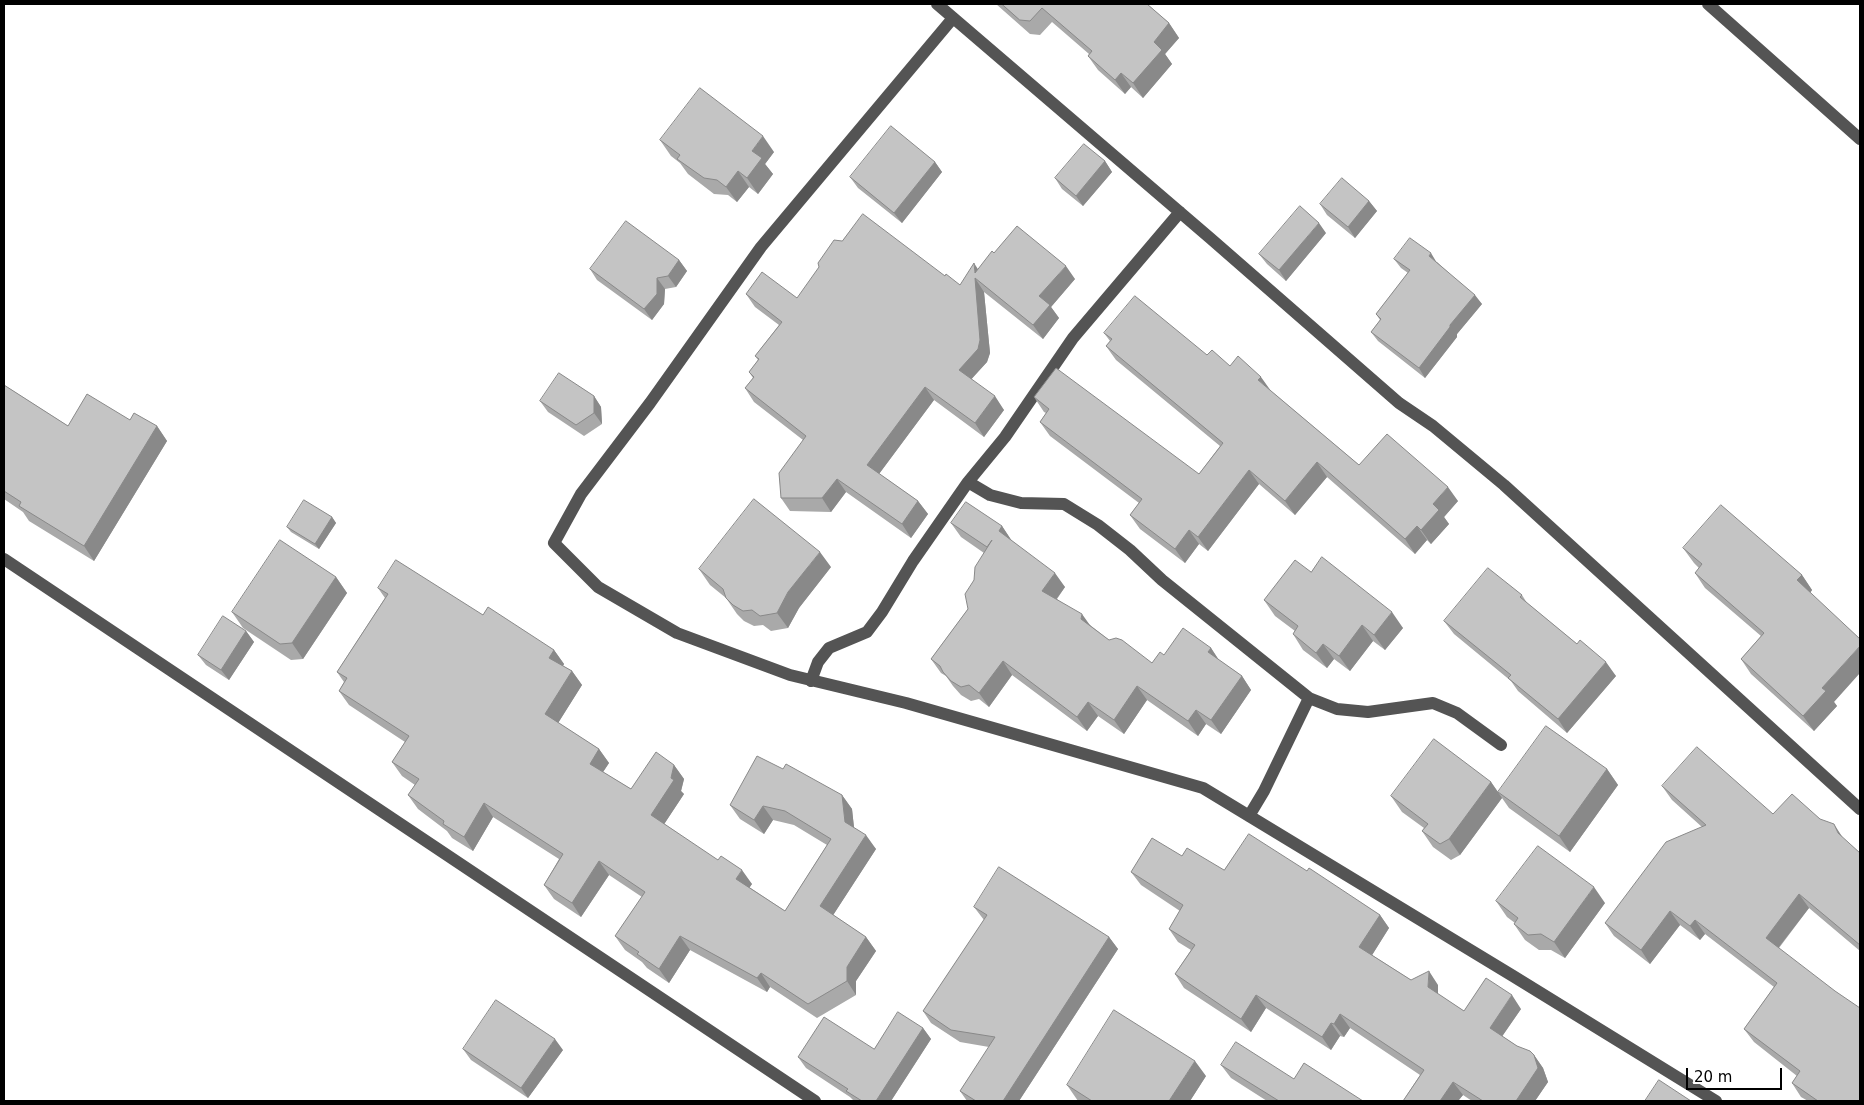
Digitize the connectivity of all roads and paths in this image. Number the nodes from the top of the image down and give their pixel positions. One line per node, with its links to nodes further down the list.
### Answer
1 (937, 4): 3 (street)
2 (1708, 4): 4 (street)
3 (953, 18): 5 (street); 8 (street)
4 (1860, 140)
5 (1180, 212): 6 (street); 11 (street)
6 (968, 482): 8 (street); 9 (street)
7 (4, 559): 13 (street)
8 (811, 680): 12 (street)
9 (1309, 698): 10 (street); 12 (street)
10 (1501, 744)
11 (1860, 809)
12 (1249, 816): 14 (street)
13 (815, 1101)
14 (1716, 1101)

